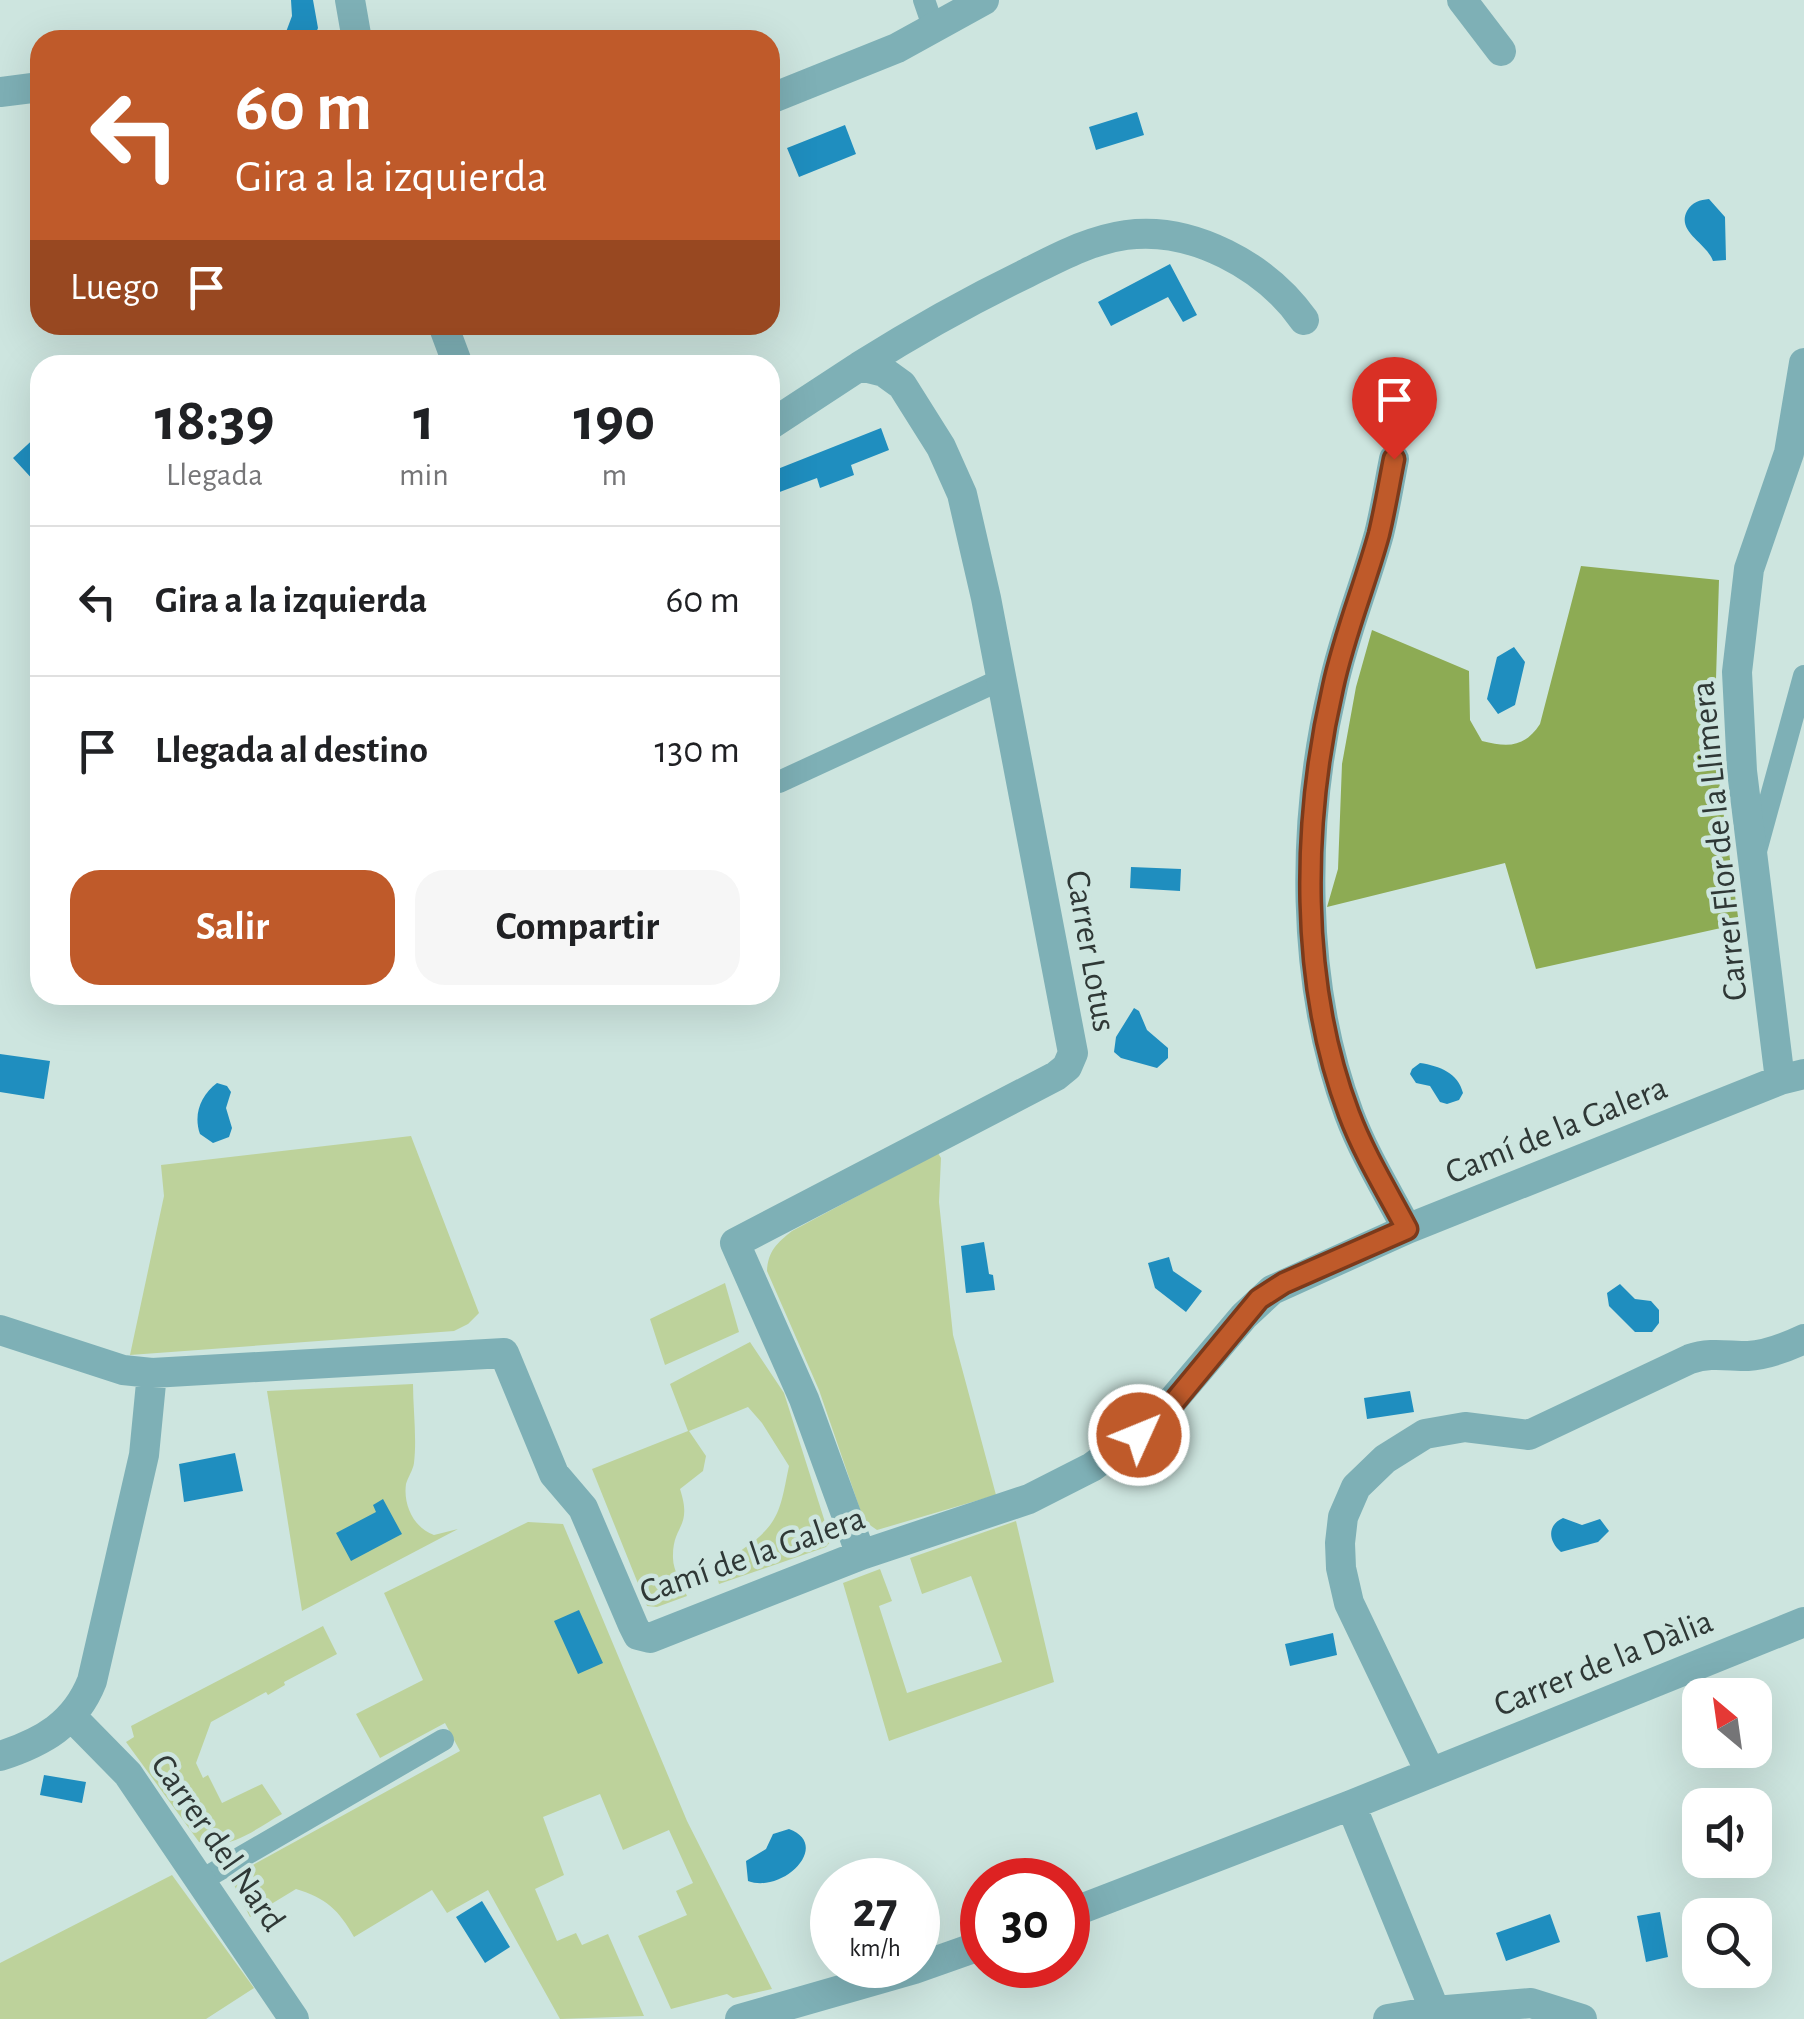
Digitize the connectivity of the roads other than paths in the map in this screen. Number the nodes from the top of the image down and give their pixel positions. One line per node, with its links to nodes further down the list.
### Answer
1 (350, 0): 6 (street)
2 (924, 0): 5 (lane)
3 (984, 0): 5 (street)
4 (1462, 0): 7 (street)
5 (934, 29): 10 (street)
6 (354, 30)
7 (1501, 51)
8 (30, 88): 9 (street)
9 (0, 92)
10 (780, 95)
11 (1304, 320): 13 (street)
12 (1804, 363): 19 (street, Carrer Flor de la Llimera)
13 (860, 366): 14 (street); 17 (street, Carrer Lotus)
14 (780, 418)
15 (1394, 459): 21 (street)
16 (1804, 676): 19 (lane)
17 (1000, 680): 18 (lane); 25 (street, Carrer Lotus)
18 (780, 782)
19 (1753, 860): 20 (street, Carrer Flor de la Llimera)
20 (1792, 1077): 21 (street, Camí de la Galera)
21 (1407, 1229): 25 (street, Camí de la Galera)
22 (0, 1330): 24 (street)
23 (1804, 1339): 30 (street)
24 (152, 1373): 25 (street, Camí de la Galera); 27 (street)
25 (861, 1556)
26 (1804, 1622): 30 (street, Carrer de la Dàlia)
27 (72, 1717): 29 (street); 32 (street, Carrer del Nard)
28 (442, 1740): 32 (lane)
29 (0, 1756)
30 (1430, 1772): 31 (street, Carrer de la Dàlia)
31 (1351, 1806): 33 (street, Carrer de la Dàlia); 35 (street)
32 (200, 1882): 36 (street, Carrer del Nard)
33 (1090, 1906)
34 (960, 1953): 37 (street)
35 (1435, 2011): 38 (street); 39 (street)
36 (294, 2019)
37 (740, 2019)
38 (1388, 2019)
39 (1582, 2019)

